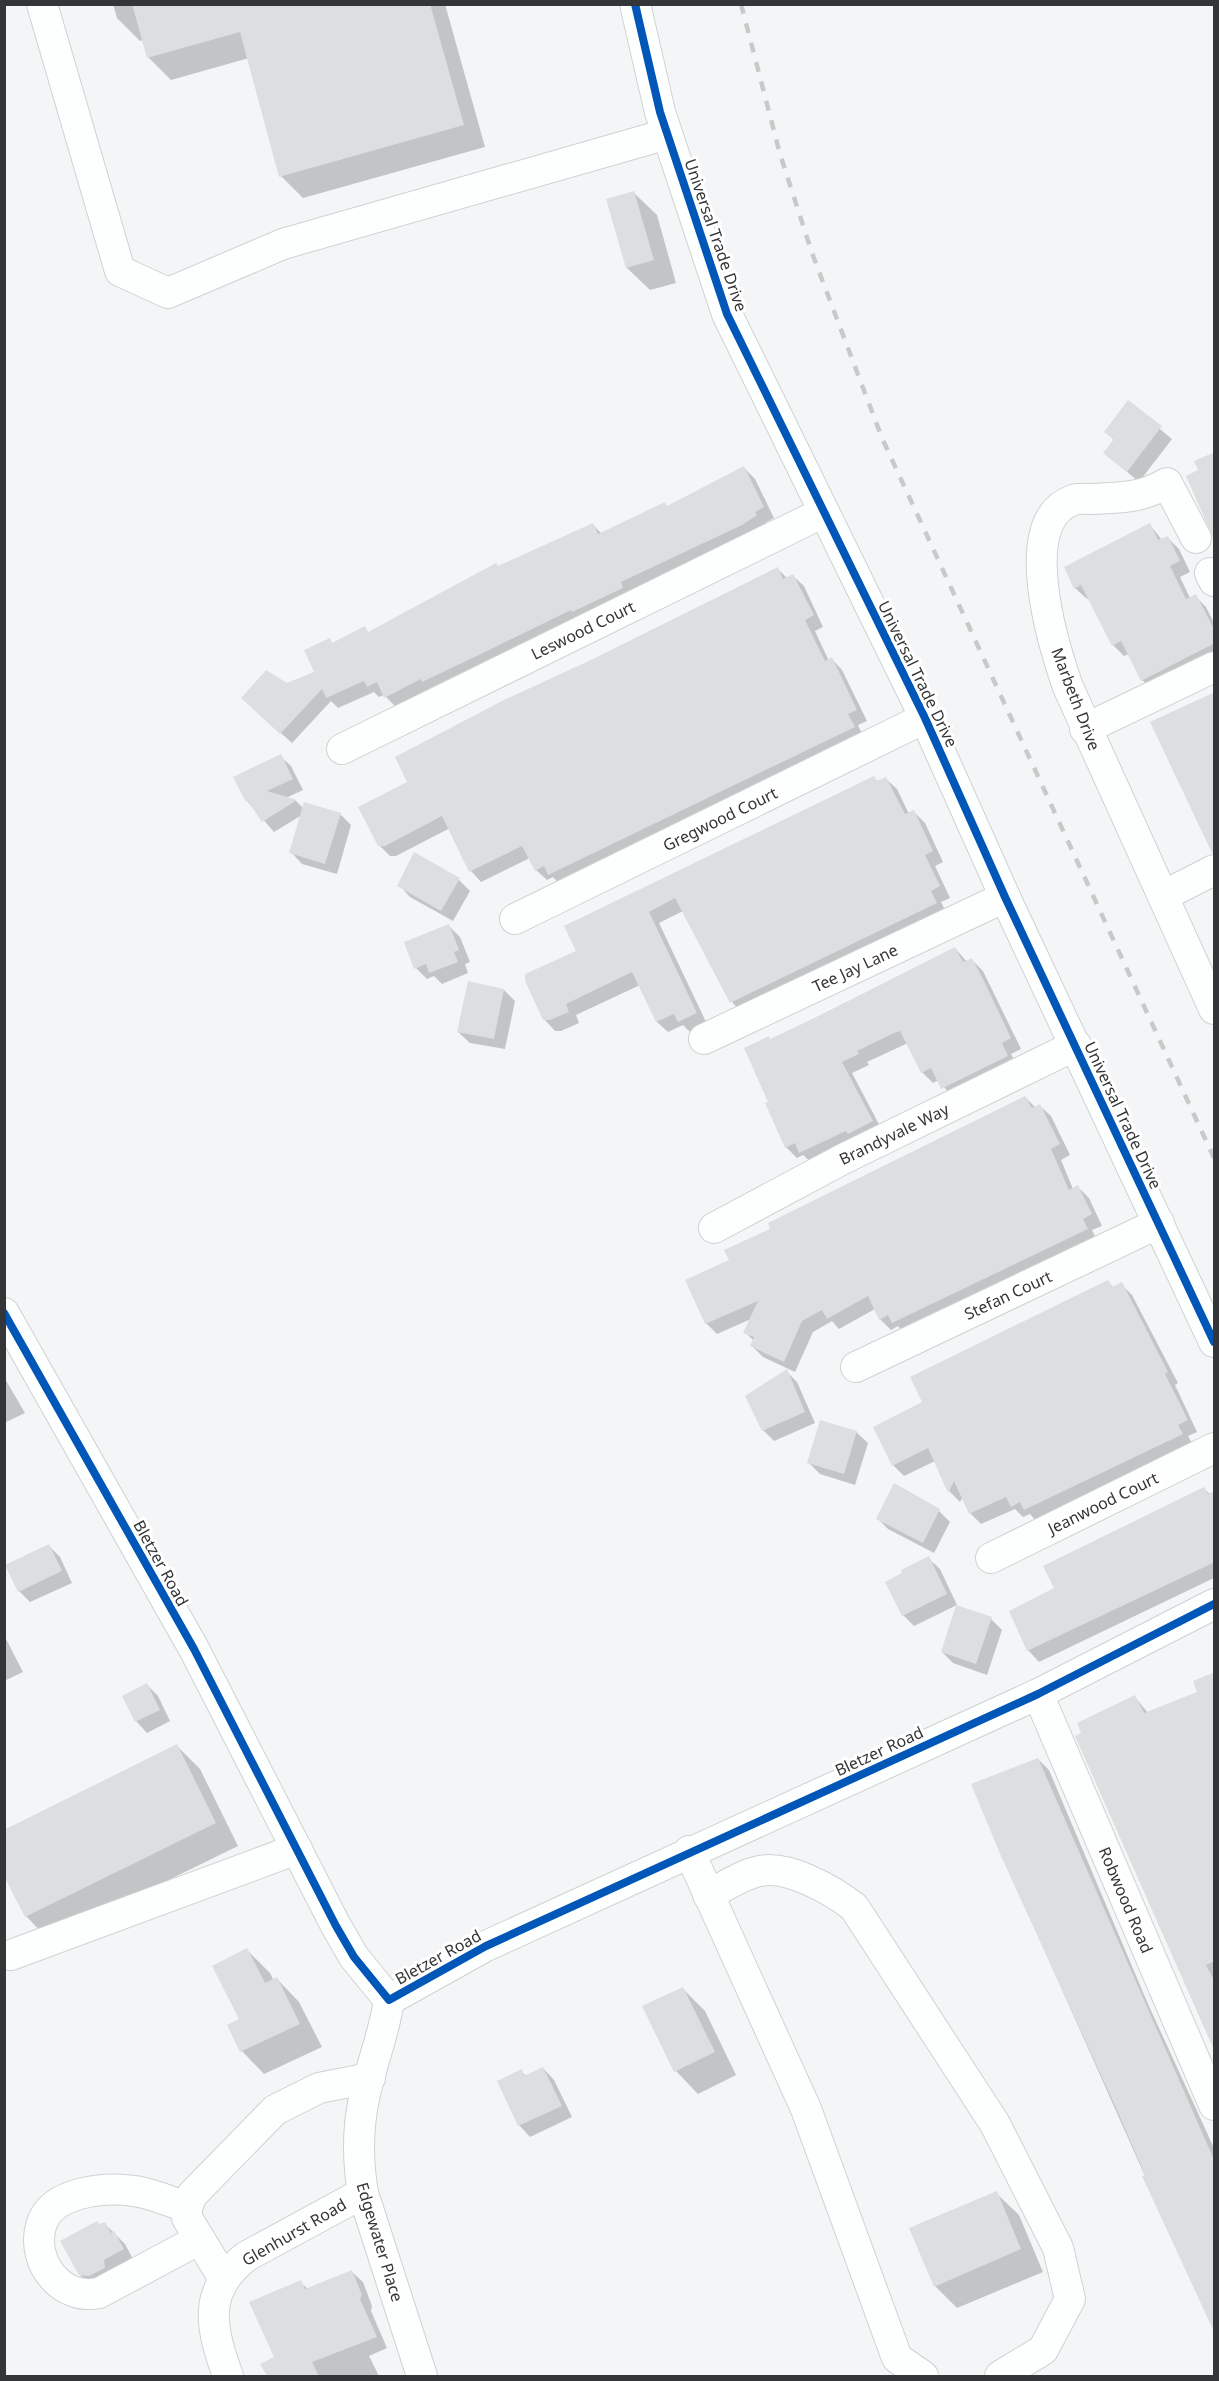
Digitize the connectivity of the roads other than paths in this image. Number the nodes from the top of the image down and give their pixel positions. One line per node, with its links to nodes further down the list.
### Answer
1 (42, 4): 3 (street)
2 (635, 4): 3 (street, Universal Trade Drive)
3 (667, 134): 4 (street, Universal Trade Drive)
4 (824, 512): 7 (street, Universal Trade Drive); 9 (street, Leswood Court)
5 (1196, 538): 8 (street, Marbeth Drive)
6 (1215, 667): 8 (street)
7 (925, 718): 12 (street, Universal Trade Drive); 13 (street, Gregwood Court)
8 (1085, 729): 11 (street, Marbeth Drive)
9 (342, 749)
10 (1215, 870): 11 (street)
11 (1163, 896): 14 (street, Marbeth Drive)
12 (1005, 897): 15 (street, Tee Jay Lane); 16 (street, Universal Trade Drive)
13 (514, 919)
14 (1215, 1009)
15 (704, 1039)
16 (1076, 1046): 17 (street, Universal Trade Drive); 18 (street, Brandyvale Way)
17 (1159, 1223): 20 (street, Universal Trade Drive); 21 (street, Stefan Court)
18 (714, 1228)
19 (4, 1313): 26 (street, Bletzer Road)
20 (1215, 1342)
21 (856, 1366)
22 (1215, 1448): 23 (street, Jeanwood Court)
23 (991, 1558)
24 (1215, 1604): 25 (street, Bletzer Road)
25 (1038, 1694): 27 (street, Bletzer Road); 32 (street, Robwood Road)
26 (297, 1849): 29 (street); 30 (street, Bletzer Road)
27 (689, 1851): 28 (street); 30 (street, Bletzer Road)
28 (708, 1895): 39 (street); 40 (street)
29 (11, 1955)
30 (389, 2000): 31 (street, Edgewater Place)
31 (370, 2078): 33 (street, Edgewater Place); 34 (street)
32 (1215, 2105)
33 (363, 2193): 36 (street, Glenhurst Road); 38 (street, Edgewater Place)
34 (187, 2207): 35 (street); 35 (street)
35 (200, 2240): 36 (street)
36 (224, 2279): 37 (street, Glenhurst Road)
37 (228, 2376)
38 (422, 2376)
39 (923, 2376)
40 (1000, 2376)

